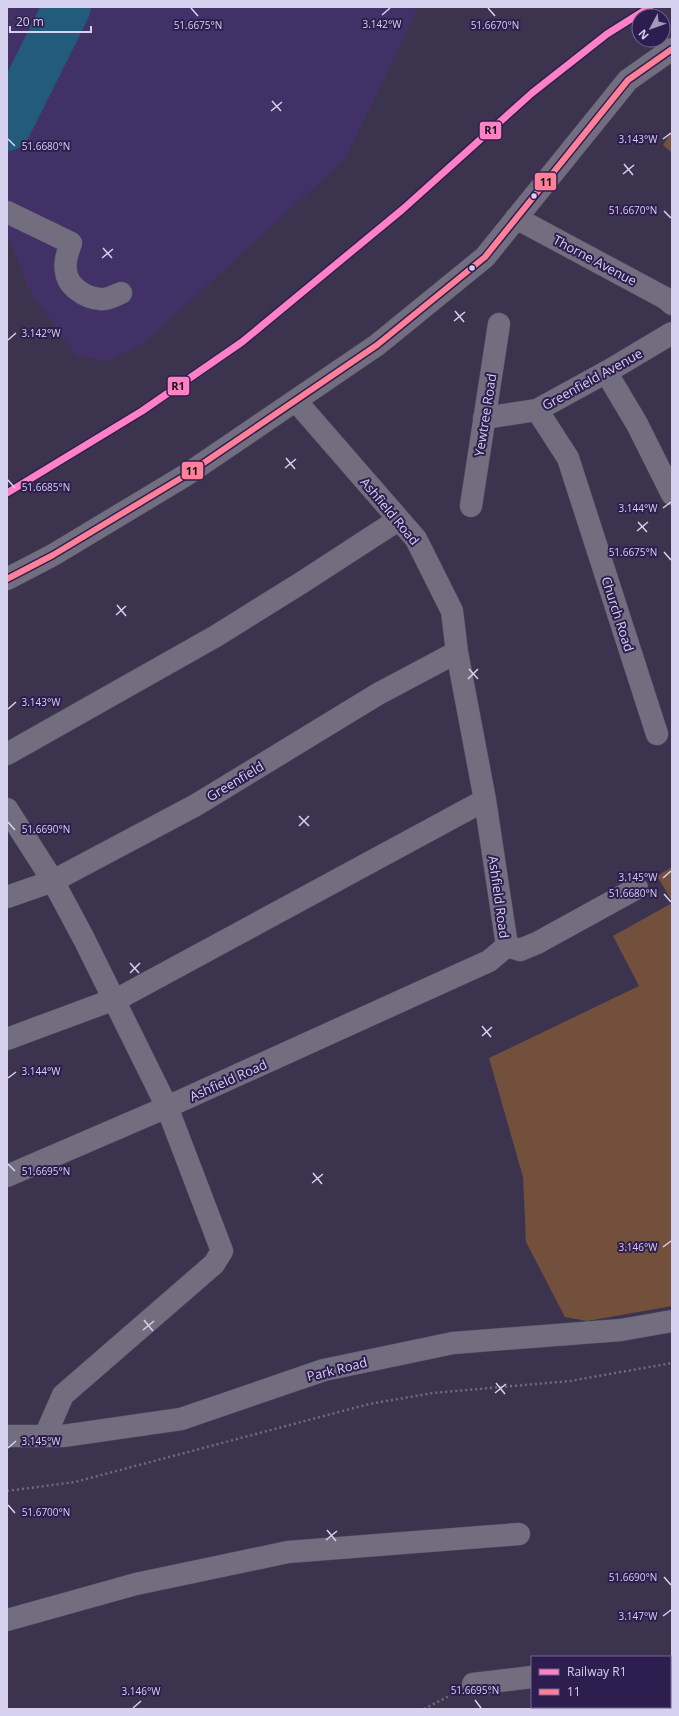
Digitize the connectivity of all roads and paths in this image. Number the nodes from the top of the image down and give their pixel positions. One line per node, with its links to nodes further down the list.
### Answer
1 (668, 54): 3 (street)
2 (7, 212): 4 (street)
3 (516, 218): 5 (street, Thorne Avenue); 9 (street)
4 (121, 293)
5 (672, 304)
6 (499, 324): 11 (street, Yewtree Road)
7 (672, 334): 8 (street, Greenfield Avenue)
8 (606, 372): 10 (street, Greenfield Avenue); 12 (street)
9 (296, 401): 14 (street, Ashfield Road); 15 (street)
10 (537, 410): 11 (street, Greenfield Avenue); 17 (street, Church Road)
11 (484, 418): 13 (street, Yewtree Road)
12 (672, 494)
13 (471, 506)
14 (398, 520): 16 (street, Ashfield Road); 18 (street)
15 (7, 579)
16 (457, 652): 19 (street, Ashfield Road); 21 (street, Greenfield)
17 (657, 734)
18 (7, 754)
19 (485, 800): 24 (street, Ashfield Road); 25 (street)
20 (7, 809): 21 (street)
21 (53, 881): 23 (street, Greenfield); 25 (street)
22 (637, 888): 24 (street)
23 (7, 897)
24 (507, 946): 27 (street, Ashfield Road)
25 (114, 1000): 26 (street); 27 (street)
26 (7, 1039)
27 (168, 1107): 28 (street, Ashfield Road); 32 (street)
28 (7, 1176)
29 (672, 1321): 32 (street, Park Road)
30 (672, 1363): 33 (path)
31 (7, 1436): 32 (street, Park Road)
32 (45, 1436)
33 (7, 1491)
34 (519, 1534): 35 (street)
35 (7, 1620)
36 (531, 1677): 37 (street)
37 (473, 1684): 38 (path)
38 (424, 1709)

